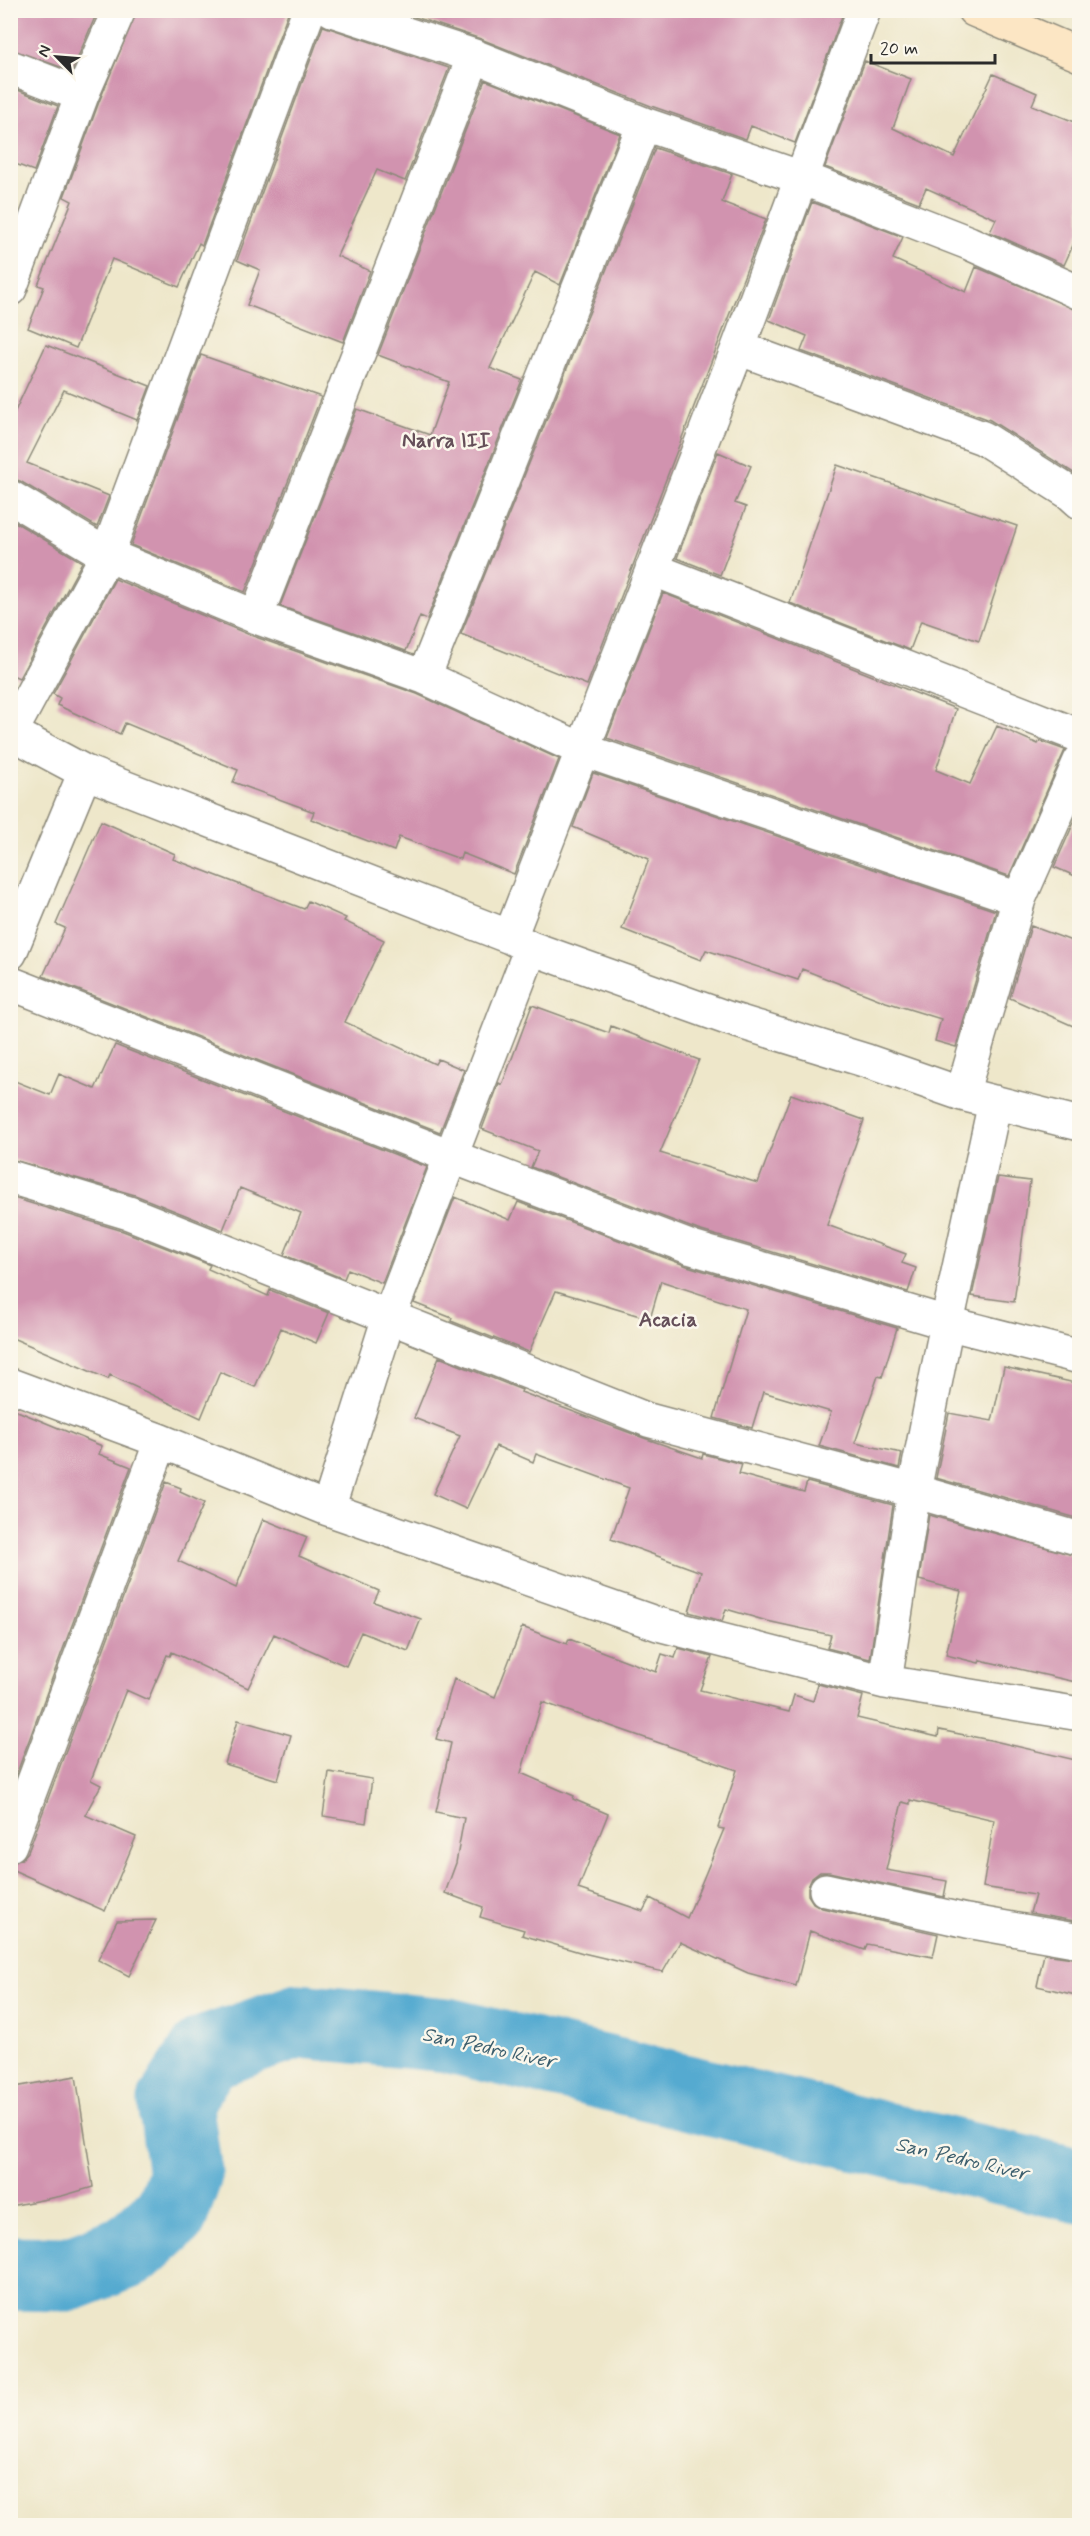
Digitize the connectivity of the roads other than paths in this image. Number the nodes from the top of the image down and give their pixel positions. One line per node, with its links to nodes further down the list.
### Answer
1 (119, 10): 9 (street)
2 (309, 10): 17 (street)
3 (332, 10): 7 (street)
4 (864, 10): 11 (street)
5 (974, 10): 6 (street)
6 (1080, 55)
7 (474, 56): 10 (street); 19 (street)
8 (10, 67): 9 (street)
9 (82, 95): 12 (street)
10 (644, 124): 11 (street); 20 (street)
11 (802, 178): 13 (street); 14 (street)
12 (14, 270)
13 (1080, 293)
14 (738, 348): 16 (street); 18 (street)
15 (10, 497): 17 (street)
16 (1080, 502)
17 (107, 555): 19 (street); 21 (street)
18 (652, 569): 22 (street); 23 (street)
19 (256, 617): 20 (street)
20 (424, 677): 23 (street)
21 (11, 732): 25 (street)
22 (1080, 736)
23 (583, 750): 26 (street); 27 (street)
24 (1080, 761): 26 (street)
25 (85, 772): 27 (street); 28 (street)
26 (1019, 899): 30 (street)
27 (520, 943): 30 (street); 33 (street)
28 (10, 953)
29 (10, 983): 33 (street)
30 (962, 1094): 31 (street)
31 (996, 1102): 32 (street); 36 (street)
32 (1080, 1124)
33 (450, 1156): 35 (street); 36 (street)
34 (10, 1177): 35 (street)
35 (390, 1317): 40 (street); 41 (street)
36 (947, 1323): 37 (street); 40 (street)
37 (1080, 1358)
38 (10, 1385): 39 (street)
39 (161, 1441): 41 (street); 45 (street)
40 (914, 1491): 42 (street); 43 (street)
41 (328, 1509): 43 (street)
42 (1080, 1539)
43 (885, 1682): 44 (street)
44 (1080, 1714)
45 (10, 1845)
46 (825, 1890): 47 (street)
47 (1080, 1941)

